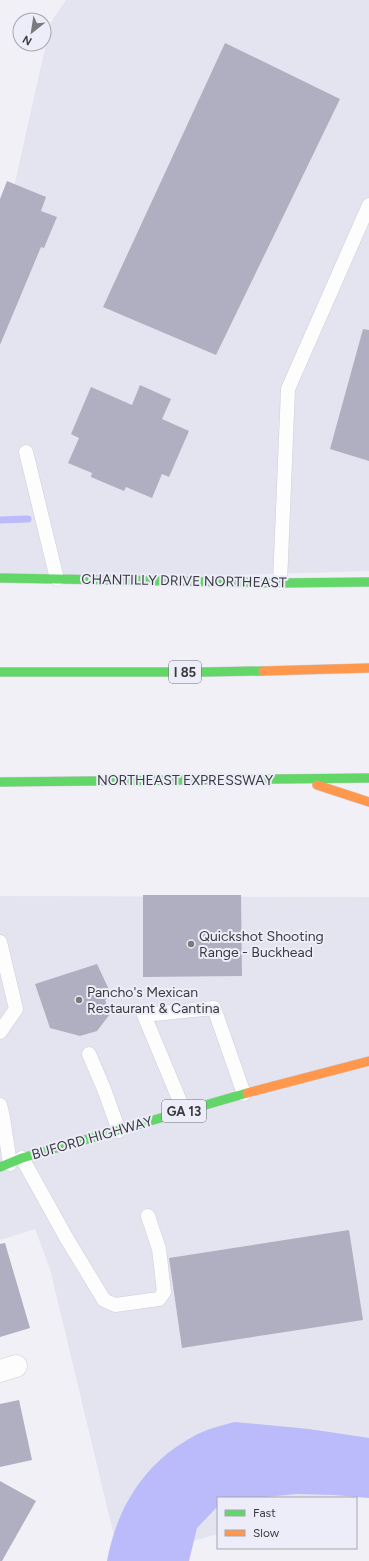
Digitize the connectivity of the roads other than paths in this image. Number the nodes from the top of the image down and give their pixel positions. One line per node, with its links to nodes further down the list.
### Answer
1 (369, 205): 6 (lane)
2 (26, 452): 4 (lane)
3 (0, 578): 4 (main road, CHANTILLY DRIVE NORTHEAST)
4 (57, 579): 6 (main road, CHANTILLY DRIVE NORTHEAST)
5 (369, 582): 6 (main road, CHANTILLY DRIVE NORTHEAST)
6 (280, 583)
7 (369, 668): 8 (main road, I 85)
8 (0, 672)
9 (369, 778): 10 (main road, NORTHEAST EXPRESSWAY)
10 (303, 780): 11 (main road, NORTHEAST EXPRESSWAY); 12 (main road)
11 (0, 782)
12 (369, 802)
13 (0, 942): 14 (lane)
14 (0, 1032)
15 (89, 1054): 20 (lane)
16 (369, 1061): 17 (main road, BUFORD HIGHWAY / GA 13)
17 (244, 1094): 19 (main road, BUFORD HIGHWAY / GA 13); 19 (lane)
18 (0, 1105): 21 (lane)
19 (184, 1111): 20 (main road, BUFORD HIGHWAY / GA 13)
20 (119, 1131): 21 (main road, BUFORD HIGHWAY / GA 13)
21 (11, 1163): 22 (lane)
22 (148, 1216)

